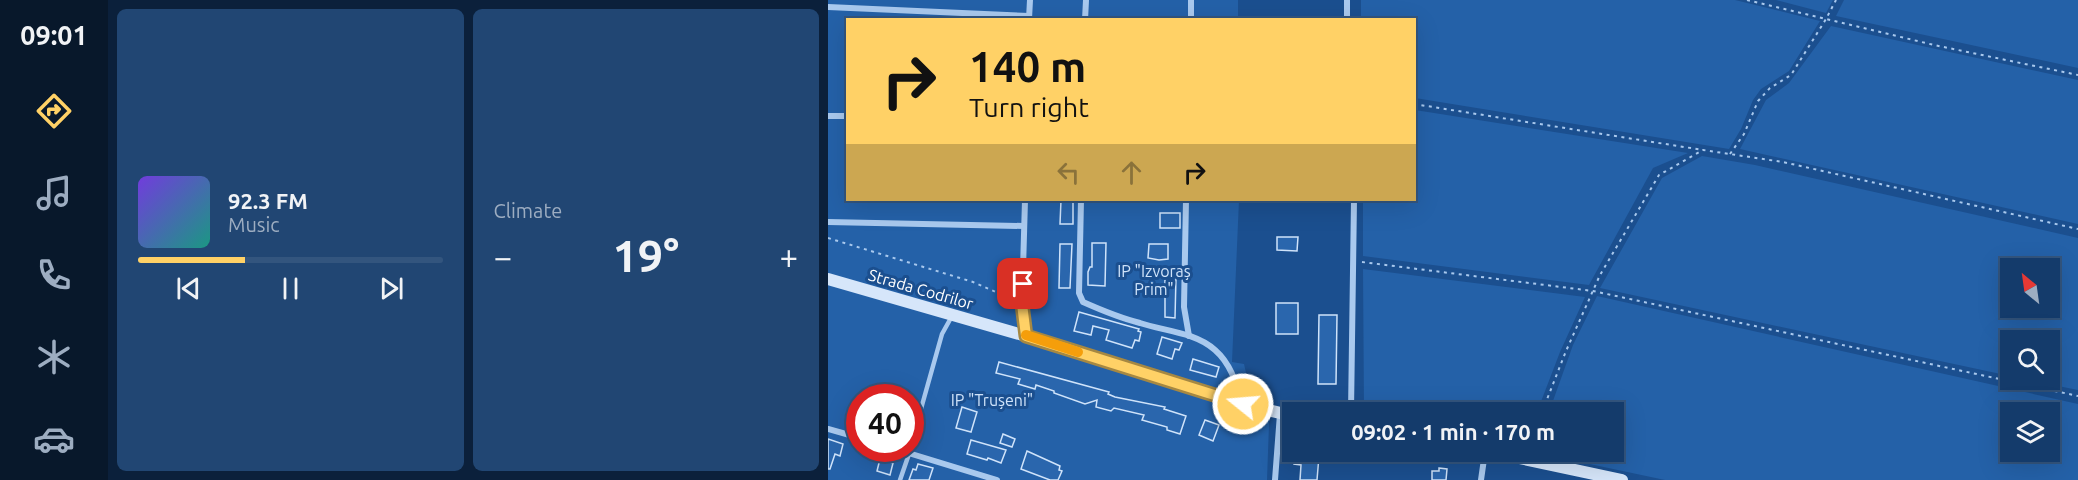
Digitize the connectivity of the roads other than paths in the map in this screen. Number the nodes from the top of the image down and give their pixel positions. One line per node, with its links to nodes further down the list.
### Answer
1 (1030, 0): 6 (street)
2 (1086, 0): 7 (street)
3 (1191, 0): 8 (street)
4 (1347, 0): 9 (street)
5 (828, 7): 6 (street)
6 (1029, 18)
7 (1085, 18)
8 (1191, 18)
9 (1347, 18)
10 (828, 116): 11 (street)
11 (846, 116)
12 (1025, 201): 17 (street)
13 (1081, 201): 21 (street)
14 (1186, 201): 21 (street)
15 (1354, 201): 23 (street)
16 (828, 222): 17 (street)
17 (1024, 226): 20 (street)
18 (828, 279): 19 (street, Strada Codrilor)
19 (953, 316): 20 (street, Strada Codrilor); 22 (lane)
20 (1026, 336): 24 (street, Strada Codrilor)
21 (1189, 336): 24 (street)
22 (924, 399)
23 (1352, 402)
24 (1243, 404): 25 (street, Strada Codrilor)
25 (1280, 414): 34 (street)
26 (828, 429): 27 (street)
27 (846, 434)
28 (924, 455): 33 (street)
29 (906, 462): 32 (lane)
30 (1484, 462): 35 (street)
31 (1538, 462): 36 (street)
32 (900, 480)
33 (997, 480)
34 (1275, 480)
35 (1481, 480)
36 (1622, 480)

